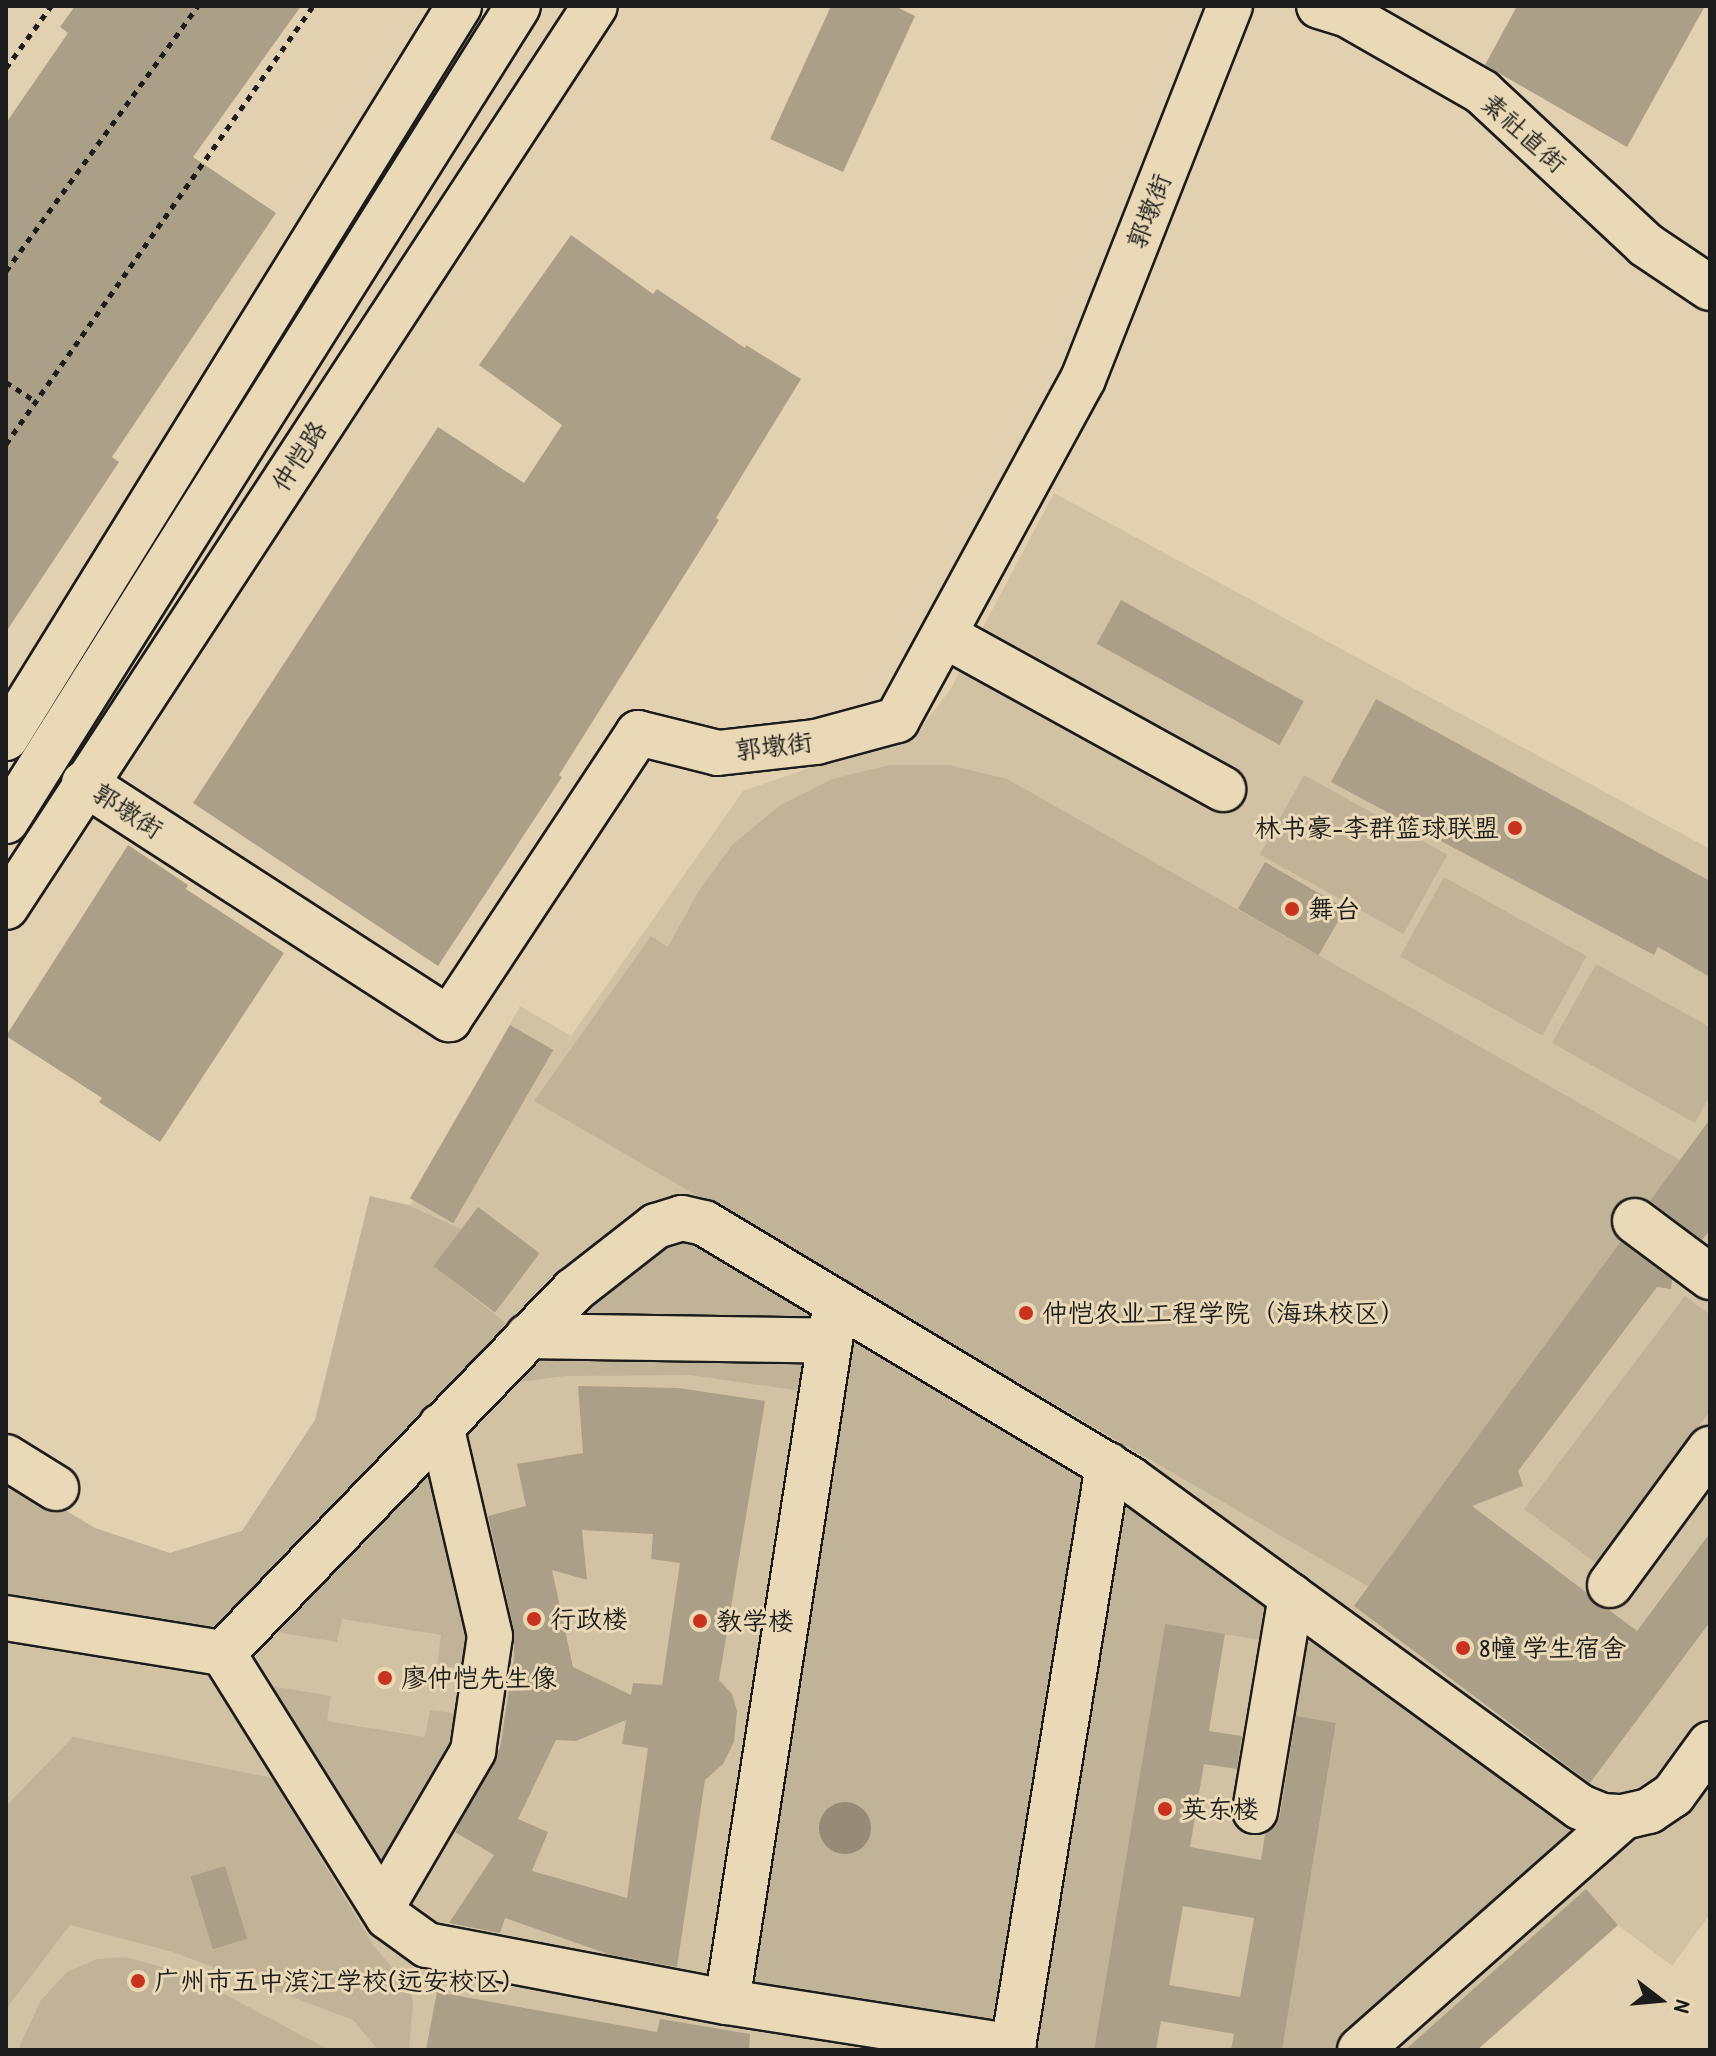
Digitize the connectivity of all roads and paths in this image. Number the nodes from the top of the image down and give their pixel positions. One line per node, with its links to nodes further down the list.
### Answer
1 (51, 6): 10 (path)
2 (198, 6): 12 (path)
3 (313, 6): 15 (path)
4 (459, 6): 18 (main road)
5 (518, 6): 11 (main road)
6 (534, 6): 11 (main road)
7 (595, 6): 19 (main road, 仲恺路)
8 (1230, 6): 17 (main road, 郭墩街)
9 (1319, 6): 13 (main road, 素社直街)
10 (6, 68)
11 (445, 122): 21 (main road)
12 (6, 271)
13 (1710, 288)
14 (6, 382): 15 (path)
15 (35, 401): 16 (path)
16 (6, 444)
17 (944, 635): 19 (main road, 郭墩街); 20 (main road)
18 (6, 738)
19 (84, 783): 22 (main road, 仲恺路)
20 (1223, 789)
21 (6, 821)
22 (6, 907)
23 (1635, 1221): 24 (main road)
24 (1710, 1277)
25 (833, 1322): 26 (main road); 26 (main road); 30 (main road); 40 (main road)
26 (528, 1336): 27 (main road)
27 (441, 1426): 35 (main road); 39 (main road)
28 (1710, 1449): 32 (main road)
29 (6, 1457): 31 (main road)
30 (1108, 1465): 33 (main road); 41 (main road)
31 (56, 1488)
32 (1610, 1585)
33 (1291, 1596): 37 (main road); 38 (main road)
34 (6, 1618): 35 (main road)
35 (223, 1653): 39 (main road)
36 (1710, 1744): 38 (main road)
37 (1255, 1811)
38 (1623, 1817): 42 (main road)
39 (382, 1907): 40 (main road)
40 (727, 2002): 41 (main road)
41 (1013, 2049)
42 (1360, 2050)

